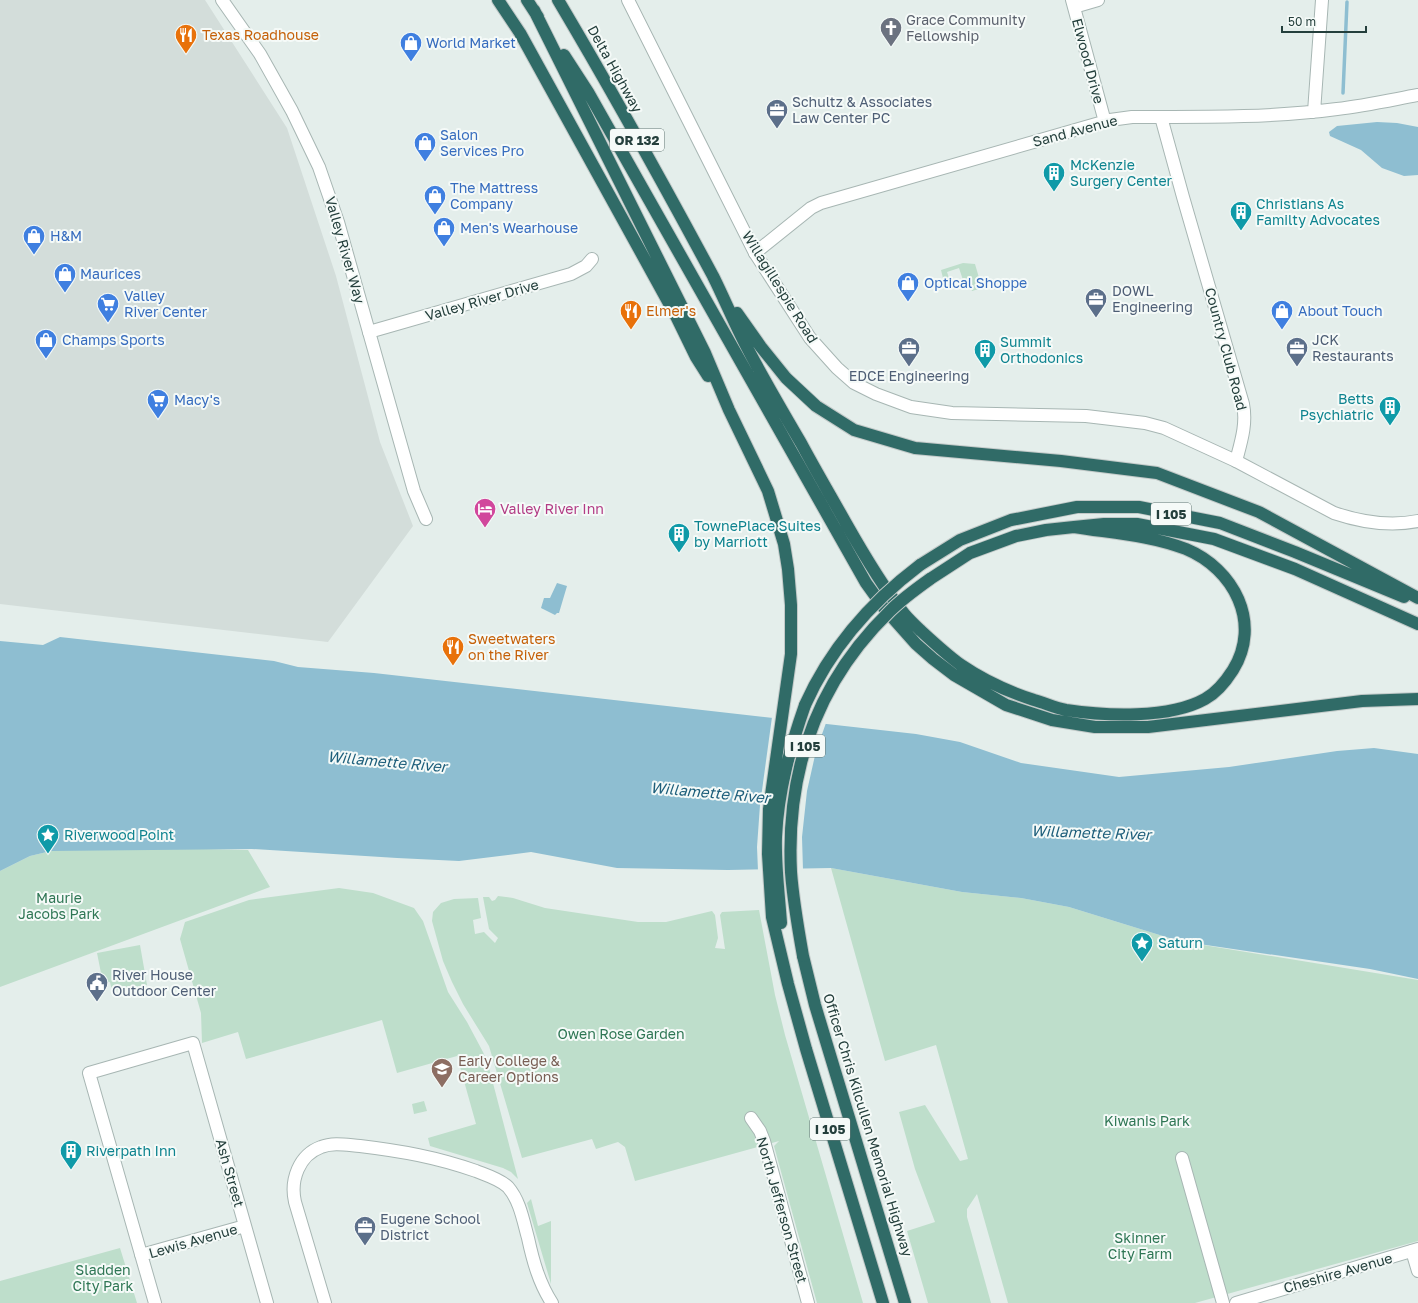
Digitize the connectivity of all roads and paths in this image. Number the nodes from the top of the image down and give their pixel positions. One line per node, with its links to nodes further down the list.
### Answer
1 (222, 0): 16 (street, Valley River Way)
2 (498, 0): 17 (highway)
3 (558, 0): 15 (highway, Delta Highway / OR 132)
4 (628, 0): 13 (street, Willagillespie Road)
5 (1098, 0): 7 (street)
6 (1322, 0): 10 (street)
7 (1073, 4): 12 (street, Elwood Drive)
8 (530, 5): 17 (highway); 25 (highway)
9 (1418, 95): 10 (street, Sand Avenue)
10 (1314, 112): 11 (street, Sand Avenue)
11 (1161, 117): 12 (street, Sand Avenue); 18 (street, Country Club Road)
12 (1105, 122): 13 (street, Sand Avenue)
13 (755, 253): 18 (street, Willagillespie Road)
14 (592, 259): 16 (street, Valley River Drive)
15 (715, 280): 21 (highway); 22 (highway)
16 (369, 332): 19 (street, Valley River Way)
17 (729, 410): 26 (highway)
18 (1236, 461): 20 (street)
19 (426, 519)
20 (1418, 522)
21 (1074, 527): 24 (highway, I 105); 39 (highway, Officer Chris Kilcullen Memorial Highway / I 105, bridge)
22 (1418, 598)
23 (1418, 603): 26 (highway, I 105, bridge)
24 (1418, 624)
25 (1418, 699)
26 (782, 954): 38 (highway, I 105)
27 (750, 1118): 37 (street, North Jefferson Street)
28 (1182, 1158): 40 (street)
29 (244, 1226): 31 (street, Lewis Avenue); 31 (street, Ash Street); 34 (street, Ash Street)
30 (1415, 1250): 32 (street); 41 (street, Cheshire Avenue)
31 (141, 1255): 33 (street)
32 (1418, 1271)
33 (155, 1303)
34 (267, 1303)
35 (325, 1303): 36 (street)
36 (552, 1303)
37 (808, 1303)
38 (883, 1303)
39 (905, 1303)
40 (1223, 1303)
41 (1236, 1303)

